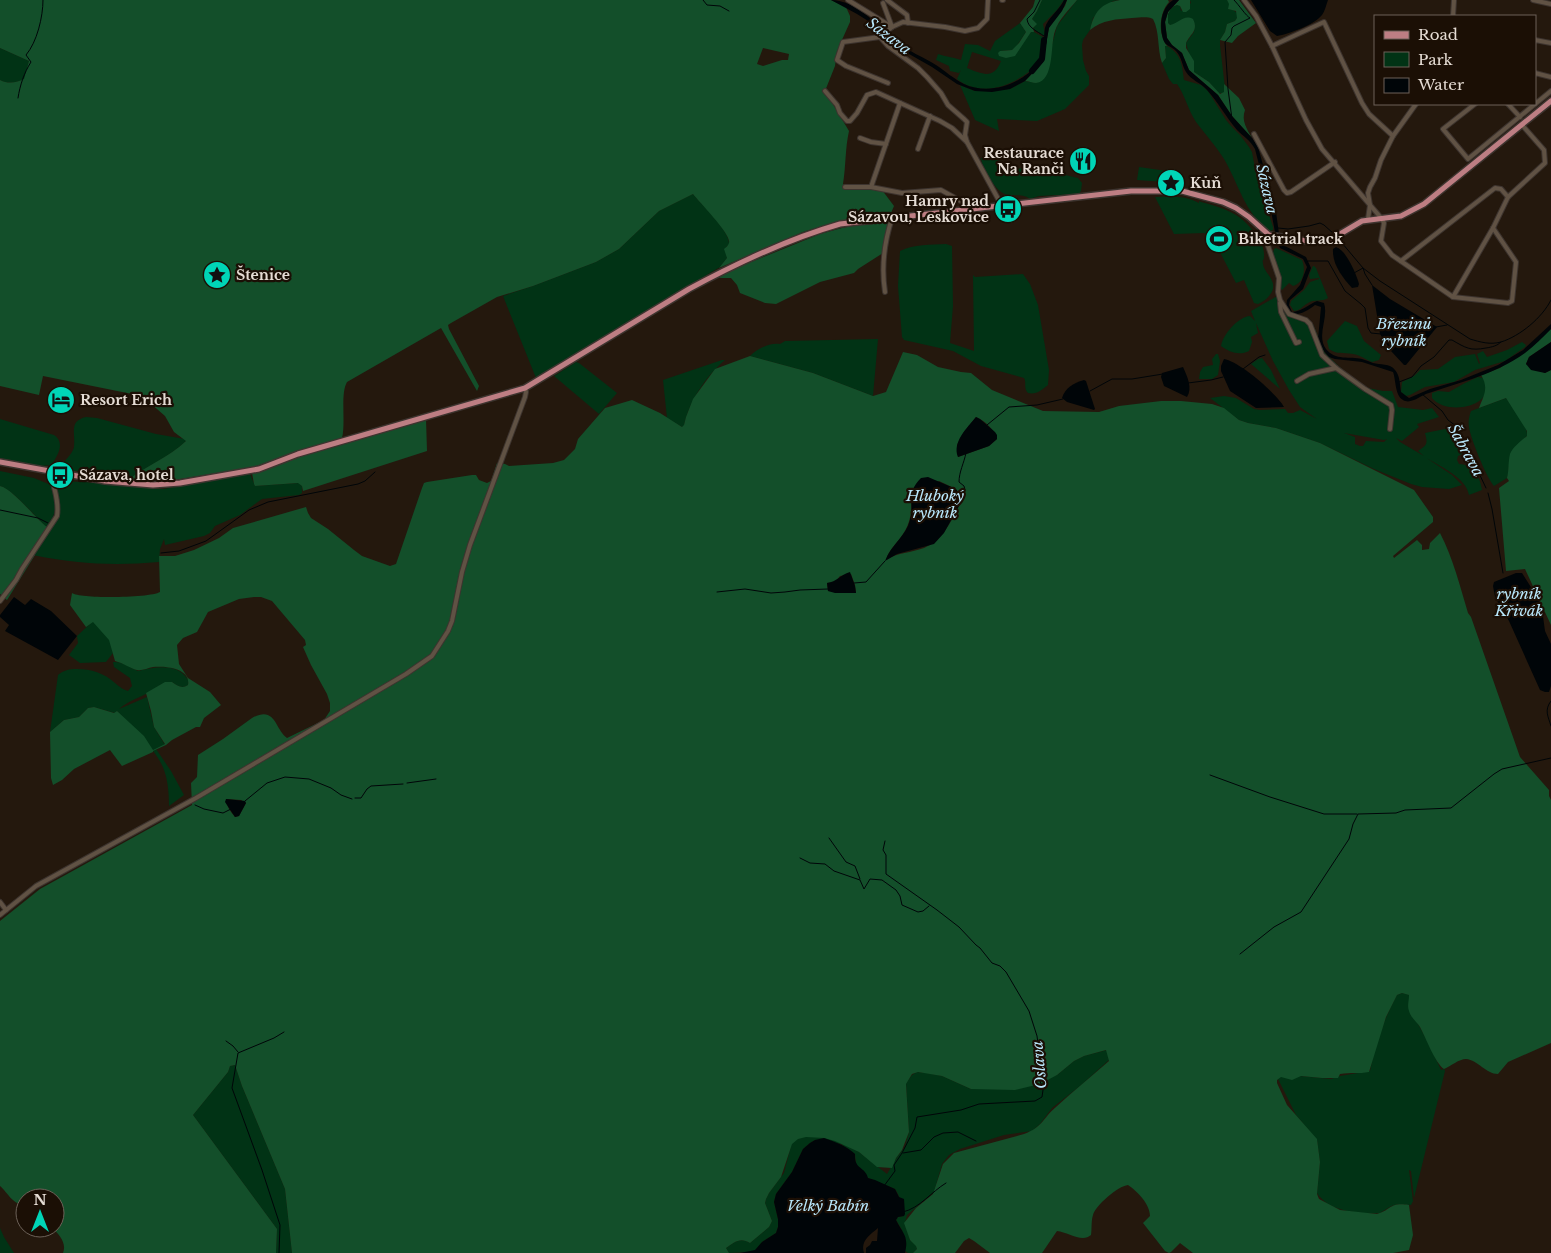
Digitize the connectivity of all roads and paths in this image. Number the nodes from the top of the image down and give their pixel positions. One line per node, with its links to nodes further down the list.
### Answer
1 (848, 0): 11 (street)
2 (887, 0): 10 (street)
3 (988, 0): 10 (street)
4 (1244, 0): 15 (street)
5 (1454, 0): 9 (street)
6 (1533, 0): 8 (street)
7 (883, 3): 11 (street)
8 (1551, 4)
9 (1453, 15)
10 (908, 23): 11 (street)
11 (892, 27): 12 (street)
12 (881, 36): 18 (street); 34 (street)
13 (1536, 40): 14 (street)
14 (1551, 43)
15 (1272, 46): 32 (street); 37 (street)
16 (1536, 73): 17 (street)
17 (1551, 77)
18 (888, 83)
19 (825, 91): 22 (street)
20 (1551, 91): 23 (street)
21 (1551, 101): 30 (main road)
22 (900, 103): 28 (street); 35 (street)
23 (1536, 104)
24 (1415, 105): 32 (street)
25 (1474, 105): 29 (street)
26 (1509, 105): 29 (street)
27 (1534, 105): 29 (street)
28 (930, 116): 34 (street); 36 (street)
29 (1520, 117)
30 (1522, 125): 40 (street); 46 (main road)
31 (1254, 134): 37 (street)
32 (1393, 136): 42 (street)
33 (860, 138): 35 (street)
34 (967, 142): 41 (street)
35 (886, 144): 39 (street)
36 (918, 149)
37 (1335, 162): 42 (street)
38 (845, 187): 39 (street)
39 (872, 187): 43 (street)
40 (1508, 197): 47 (street); 49 (street)
41 (1002, 206): 43 (main road); 48 (main road)
42 (1370, 206): 45 (street); 46 (street)
43 (969, 209): 44 (main road)
44 (892, 218): 50 (street); 56 (main road)
45 (1368, 219): 46 (main road); 48 (main road)
46 (1382, 219): 49 (street)
47 (1493, 228): 51 (street); 51 (street)
48 (1275, 236): 52 (street)
49 (1401, 261): 51 (street)
50 (885, 292)
51 (1453, 297)
52 (1280, 300): 53 (street); 54 (street)
53 (1299, 342)
54 (1336, 368): 55 (street); 57 (street)
55 (1297, 381)
56 (525, 388): 59 (main road); 62 (street)
57 (1390, 429)
58 (0, 462): 59 (main road)
59 (52, 471): 60 (street)
60 (0, 601)
61 (0, 902): 62 (street)
62 (6, 910): 63 (street)
63 (0, 915)

